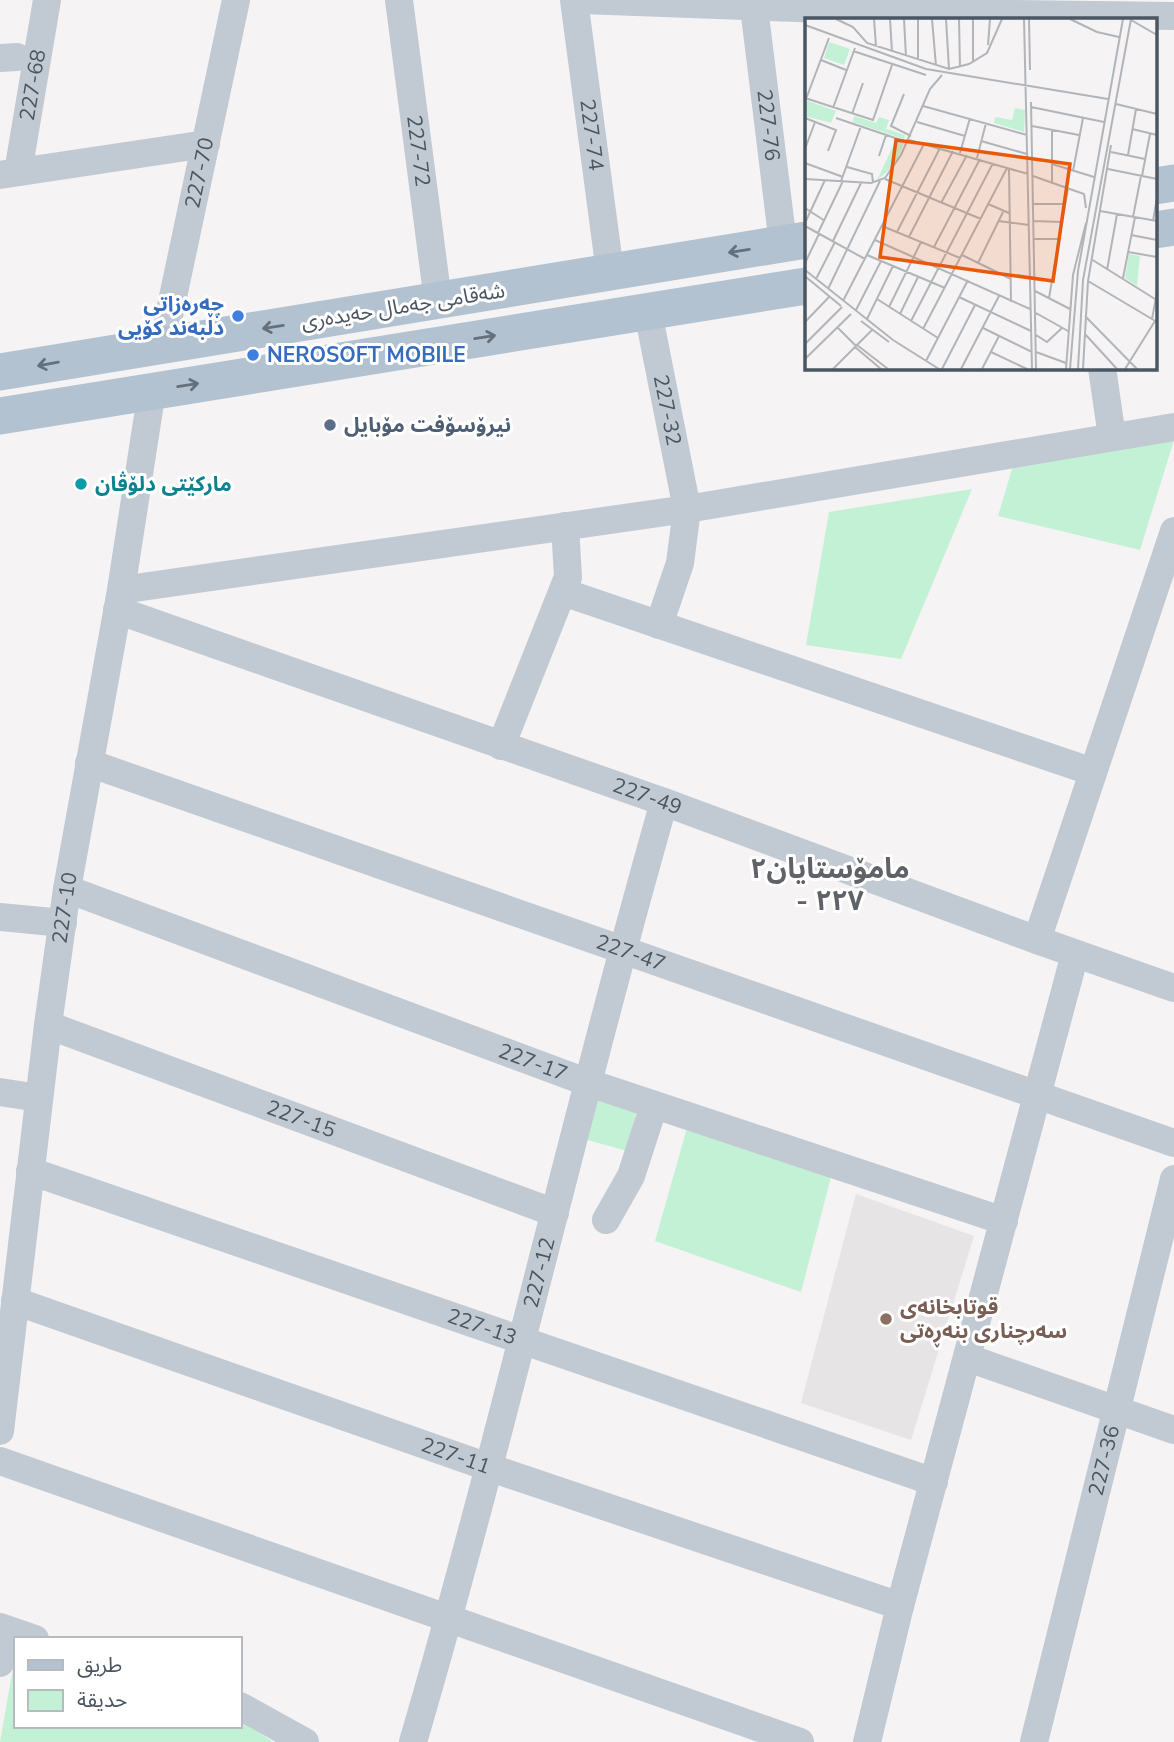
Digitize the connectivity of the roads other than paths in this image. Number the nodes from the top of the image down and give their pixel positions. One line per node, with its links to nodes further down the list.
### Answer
1 (47, 0): 11 (street, 227-68)
2 (236, 0): 10 (street, 227-70)
3 (399, 0): 20 (street, 227-72)
4 (574, 0): 17 (street, 227-74)
5 (582, 0): 7 (street)
6 (823, 4): 7 (street); 8 (street)
7 (754, 6): 16 (street, 227-76)
8 (935, 16): 9 (street)
9 (1174, 16)
10 (206, 145): 11 (street); 23 (street, 227-70)
11 (9, 174)
12 (1174, 183): 13 (main road)
13 (1156, 186)
14 (1174, 228): 15 (main road)
15 (1156, 230)
16 (795, 242): 17 (main road, شەقامی جەمال حەیدەری, one-way to 17)
17 (610, 272): 18 (main road, شەقامی جەمال حەیدەری)
18 (521, 286): 20 (main road, شەقامی جەمال حەیدەری); 22 (main road)
19 (805, 286): 21 (main road, شەقامی جەمال حەیدەری)
20 (438, 301): 23 (main road, شەقامی جەمال حەیدەری, one-way to 23)
21 (648, 312): 22 (main road, شەقامی جەمال حەیدەری); 30 (street, 227-32)
22 (528, 330): 26 (main road, شەقامی جەمال حەیدەری, one-way to 22)
23 (163, 344): 25 (main road, شەقامی جەمال حەیدەری, one-way to 25)
24 (1102, 369): 29 (street)
25 (0, 372)
26 (152, 390): 27 (main road, شەقامی جەمال حەیدەری); 34 (street, 227-10)
27 (0, 415)
28 (1174, 427): 29 (street)
29 (1112, 437): 30 (street)
30 (687, 509): 31 (street); 35 (street, 227-32)
31 (565, 526): 33 (street); 34 (street)
32 (1174, 531): 38 (street)
33 (563, 592): 35 (street); 36 (street)
34 (119, 600): 36 (street, 227-49); 37 (street, 227-10)
35 (659, 625): 38 (street)
36 (500, 746): 39 (street, 227-49)
37 (89, 763): 40 (street, 227-10); 44 (street, 227-47)
38 (1093, 772): 43 (street)
39 (664, 802): 43 (street, 227-49); 44 (street, 227-12)
40 (67, 889): 42 (street, 227-10); 48 (street, 227-17)
41 (0, 917): 42 (street)
42 (63, 923): 47 (street, 227-10)
43 (1037, 940): 45 (street, 227-49)
44 (622, 950): 48 (street, 227-12); 50 (street, 227-47)
45 (1075, 954): 46 (street, 227-49); 50 (street)
46 (1174, 988)
47 (48, 1025): 51 (street, 227-10); 56 (street, 227-15)
48 (589, 1083): 52 (street, 227-17); 56 (street, 227-12)
49 (0, 1092): 51 (street)
50 (1036, 1093): 53 (street, 227-47); 58 (street)
51 (39, 1098): 54 (street, 227-10)
52 (654, 1105): 57 (street); 58 (street, 227-17)
53 (1174, 1143)
54 (30, 1171): 59 (street, 227-10); 60 (street, 227-13)
55 (1174, 1179): 62 (street, 227-36)
56 (555, 1213): 60 (street, 227-12)
57 (606, 1220)
58 (1004, 1221): 61 (street)
59 (15, 1301): 64 (street, 227-10); 66 (street, 227-11)
60 (522, 1339): 66 (street, 227-12); 67 (street, 227-13)
61 (968, 1358): 62 (street); 67 (street)
62 (1117, 1409): 63 (street); 78 (street, 227-36)
63 (1174, 1430)
64 (0, 1431)
65 (0, 1461): 69 (street)
66 (488, 1467): 68 (street, 227-11); 69 (street, 227-12)
67 (934, 1482): 68 (street)
68 (900, 1606): 77 (street)
69 (449, 1618): 75 (street, 227-12); 76 (street)
70 (3, 1628): 71 (street); 72 (street)
71 (29, 1637)
72 (0, 1663)
73 (242, 1707): 74 (street)
74 (305, 1742)
75 (413, 1742)
76 (800, 1742)
77 (867, 1742)
78 (1034, 1742)

